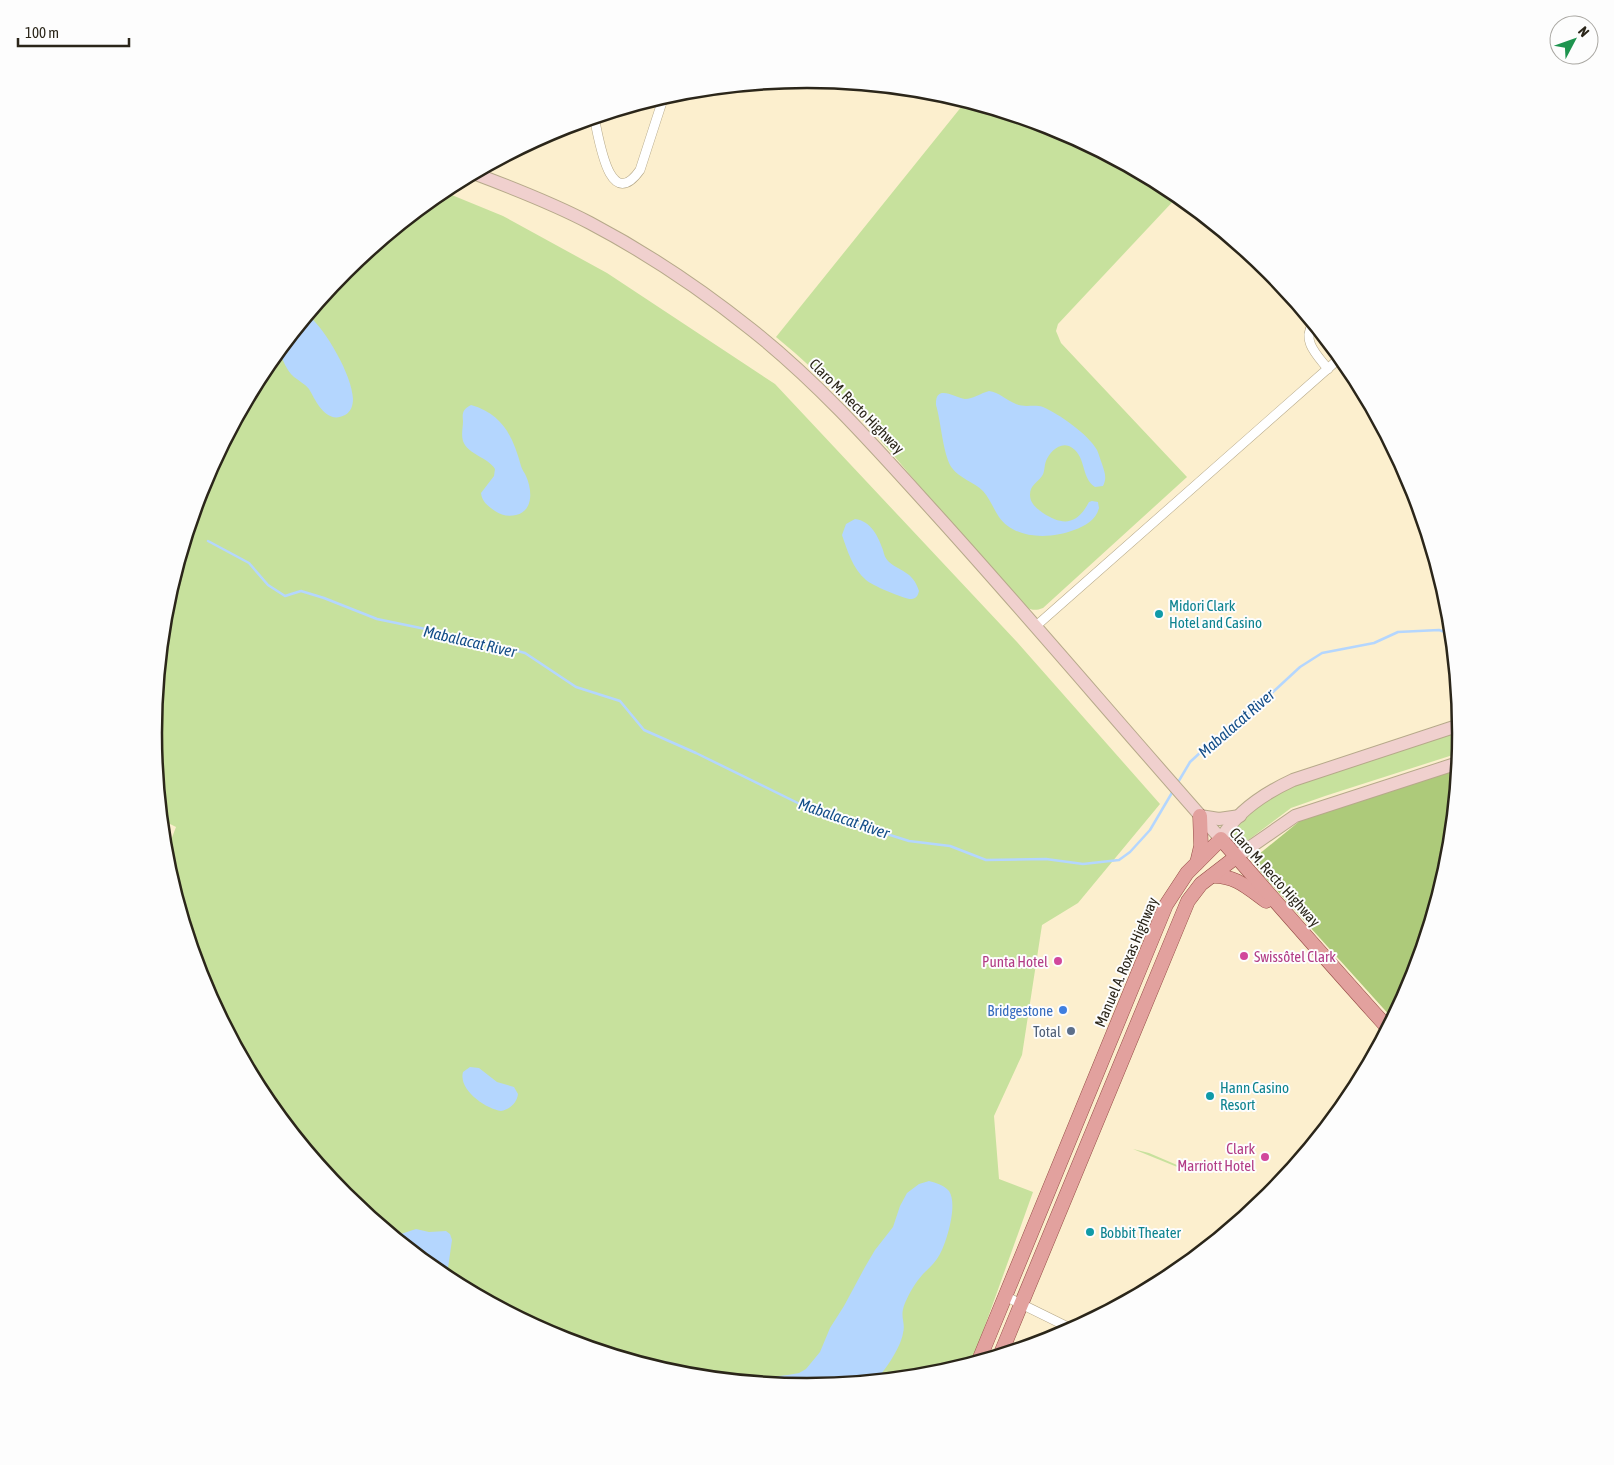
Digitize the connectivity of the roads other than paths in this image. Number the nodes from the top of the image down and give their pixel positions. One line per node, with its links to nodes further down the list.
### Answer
1 (661, 104): 2 (street)
2 (596, 124)
3 (481, 176): 7 (main road, Claro M. Recto Highway)
4 (1310, 329): 6 (street)
5 (1335, 363): 6 (street)
6 (1328, 369): 7 (street)
7 (1036, 626): 10 (main road, Claro M. Recto Highway)
8 (1452, 728): 11 (main road, Manuel A. Roxas Highway)
9 (1451, 765): 13 (main road)
10 (1200, 816): 11 (main road); 12 (main road, Claro M. Recto Highway); 14 (main road)
11 (1240, 816): 12 (main road, Manuel A. Roxas Highway)
12 (1220, 839): 13 (main road, Claro M. Recto Highway); 14 (main road, Manuel A. Roxas Highway)
13 (1236, 857): 15 (main road); 16 (main road, Claro M. Recto Highway)
14 (1197, 863): 18 (main road, Manuel A. Roxas Highway)
15 (1212, 876): 16 (main road); 19 (main road)
16 (1284, 913): 17 (main road, Claro M. Recto Highway)
17 (1383, 1022)
18 (1005, 1296): 19 (street); 22 (main road, Manuel A. Roxas Highway)
19 (1022, 1303): 20 (street); 21 (main road)
20 (1064, 1324)
21 (1004, 1346)
22 (981, 1354)

